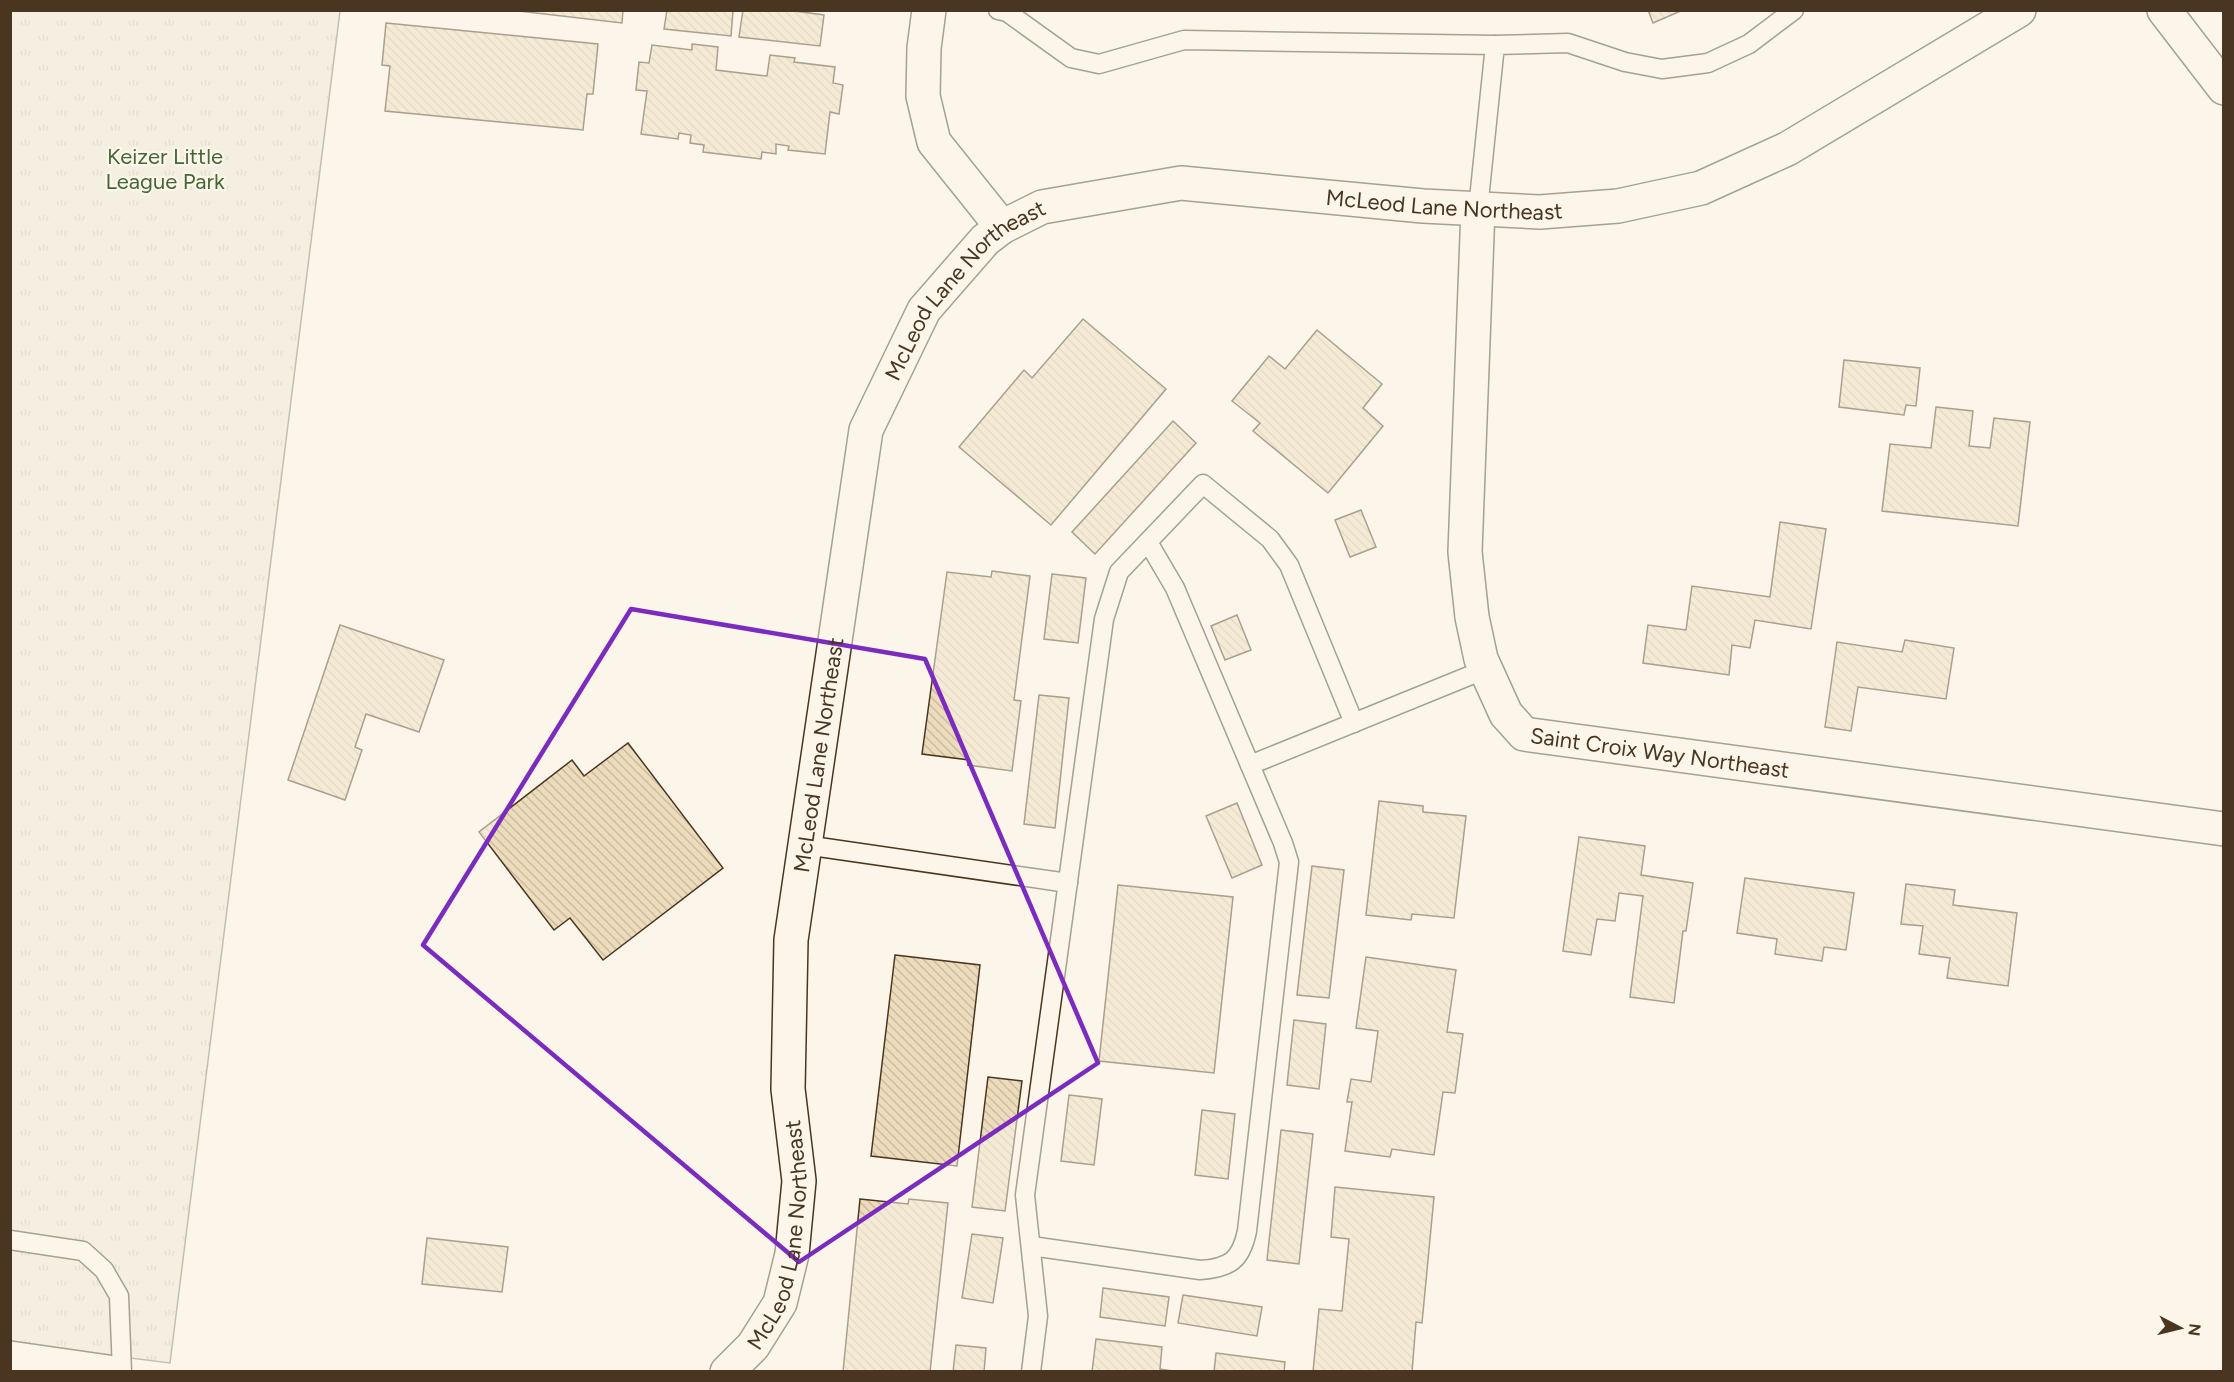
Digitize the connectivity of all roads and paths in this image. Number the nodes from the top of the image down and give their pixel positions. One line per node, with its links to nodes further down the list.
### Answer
1 (929, 10): 10 (street)
2 (998, 10): 6 (lane)
3 (1794, 10): 7 (lane)
4 (2019, 10): 9 (street, McLeod Lane Northeast)
5 (2164, 10): 8 (street)
6 (1018, 15): 7 (lane)
7 (1495, 45): 9 (lane)
8 (2223, 88)
9 (1478, 209): 10 (street, McLeod Lane Northeast); 12 (street, Saint Croix Way Northeast)
10 (1002, 227): 16 (street, McLeod Lane Northeast)
11 (1148, 542): 13 (lane); 14 (lane); 17 (lane)
12 (1486, 669): 13 (lane); 15 (street, Saint Croix Way Northeast)
13 (1354, 723): 14 (lane)
14 (1250, 765): 19 (lane)
15 (2223, 829)
16 (805, 845): 17 (lane); 23 (street, McLeod Lane Northeast)
17 (1068, 883): 19 (lane)
18 (10, 1240): 22 (lane)
19 (1031, 1246): 24 (lane)
20 (10, 1358): 21 (street)
21 (108, 1371)
22 (122, 1371)
23 (727, 1371)
24 (1031, 1371)

